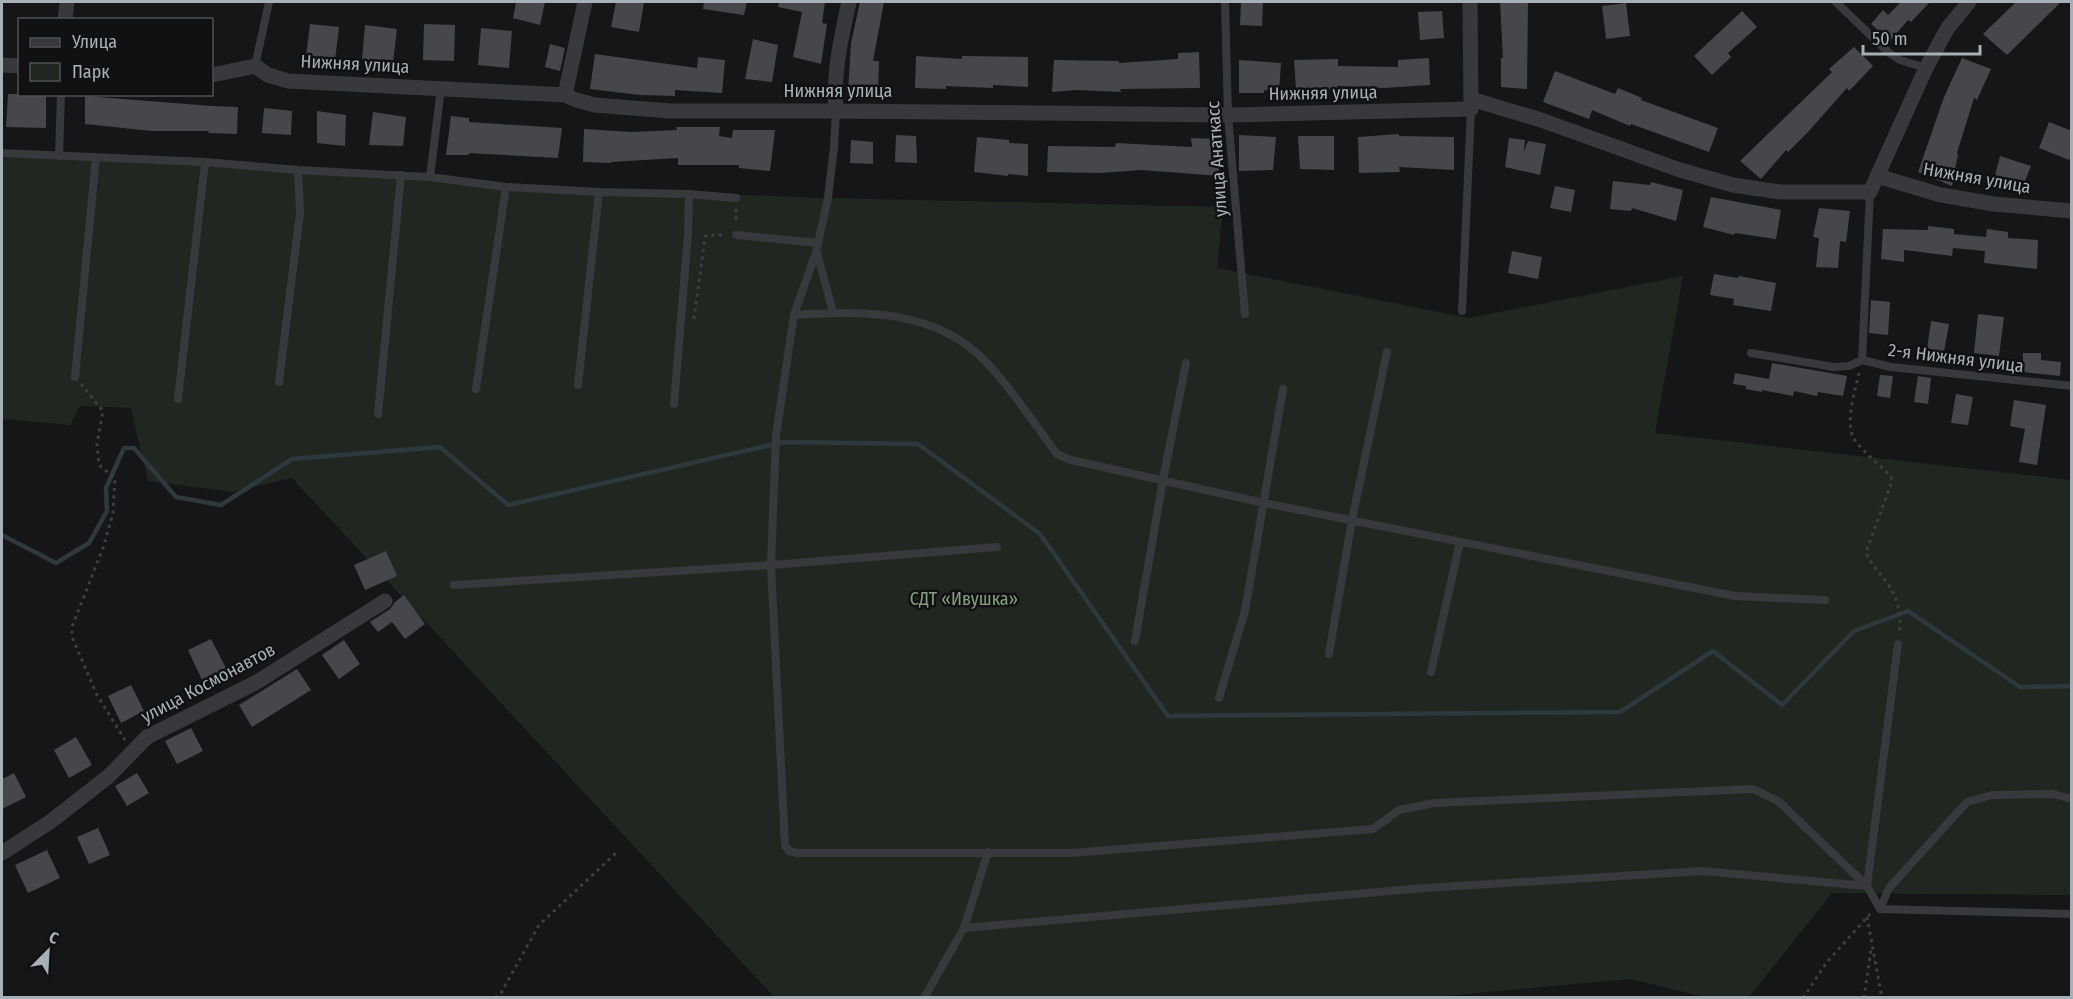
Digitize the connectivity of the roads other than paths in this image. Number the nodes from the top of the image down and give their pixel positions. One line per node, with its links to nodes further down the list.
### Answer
1 (67, 2): 9 (street)
2 (269, 2): 12 (lane)
3 (585, 2): 16 (street)
4 (849, 2): 19 (street)
5 (1225, 2): 20 (lane, улица Анаткасс)
6 (1470, 2): 18 (street)
7 (1836, 2): 13 (lane)
8 (1969, 2): 13 (street)
9 (65, 18)
10 (2, 66): 11 (street)
11 (18, 66)
12 (255, 66): 14 (street); 15 (street, Нижняя улица)
13 (1926, 68): 27 (street)
14 (213, 75)
15 (441, 88): 16 (street, Нижняя улица); 28 (lane)
16 (565, 95): 19 (street, Нижняя улица)
17 (62, 96): 22 (lane)
18 (1471, 104): 20 (street, Нижняя улица); 31 (street, Нижняя улица); 38 (lane)
19 (836, 111): 20 (street, Нижняя улица); 36 (lane)
20 (1227, 115): 40 (lane, улица Анаткасс)
21 (2, 153): 22 (lane)
22 (59, 156): 23 (lane)
23 (96, 157): 24 (lane); 46 (lane)
24 (205, 162): 25 (lane); 52 (lane)
25 (298, 170): 26 (lane); 47 (lane)
26 (401, 175): 28 (lane); 54 (lane)
27 (1877, 176): 31 (street); 34 (street, Нижняя улица)
28 (430, 177): 29 (lane)
29 (506, 187): 30 (lane); 50 (lane)
30 (599, 192): 32 (lane); 48 (lane)
31 (1870, 192): 44 (lane, 2-я Нижняя улица)
32 (689, 194): 33 (lane); 53 (lane)
33 (736, 198)
34 (2072, 211)
35 (736, 235): 36 (lane)
36 (818, 243): 37 (lane)
37 (816, 252): 39 (lane); 41 (lane)
38 (1462, 311)
39 (833, 312): 41 (lane); 55 (lane)
40 (1245, 314)
41 (794, 315): 60 (lane)
42 (1387, 352): 57 (lane)
43 (1751, 353): 44 (lane)
44 (1862, 360): 49 (lane, 2-я Нижняя улица)
45 (1186, 363): 55 (lane)
46 (75, 376)
47 (279, 382)
48 (579, 386)
49 (2072, 387)
50 (476, 388)
51 (1283, 389): 56 (lane)
52 (178, 399)
53 (674, 404)
54 (378, 414)
55 (1163, 480): 56 (lane); 64 (lane)
56 (1264, 503): 57 (lane); 68 (lane)
57 (1352, 520): 58 (lane); 66 (lane)
58 (1460, 542): 62 (lane); 67 (lane)
59 (997, 547): 60 (lane)
60 (771, 566): 61 (lane); 70 (lane)
61 (454, 585)
62 (1825, 600)
63 (385, 601): 71 (street, улица Космонавтов)
64 (1135, 641)
65 (1898, 644): 72 (lane)
66 (1329, 654)
67 (1431, 672)
68 (1219, 698)
69 (2072, 799): 73 (lane)
70 (988, 852): 72 (lane); 75 (lane)
71 (2, 853)
72 (1867, 886): 73 (lane); 75 (lane)
73 (1880, 909): 74 (lane)
74 (2072, 914)
75 (963, 928): 76 (lane)
76 (924, 998)

